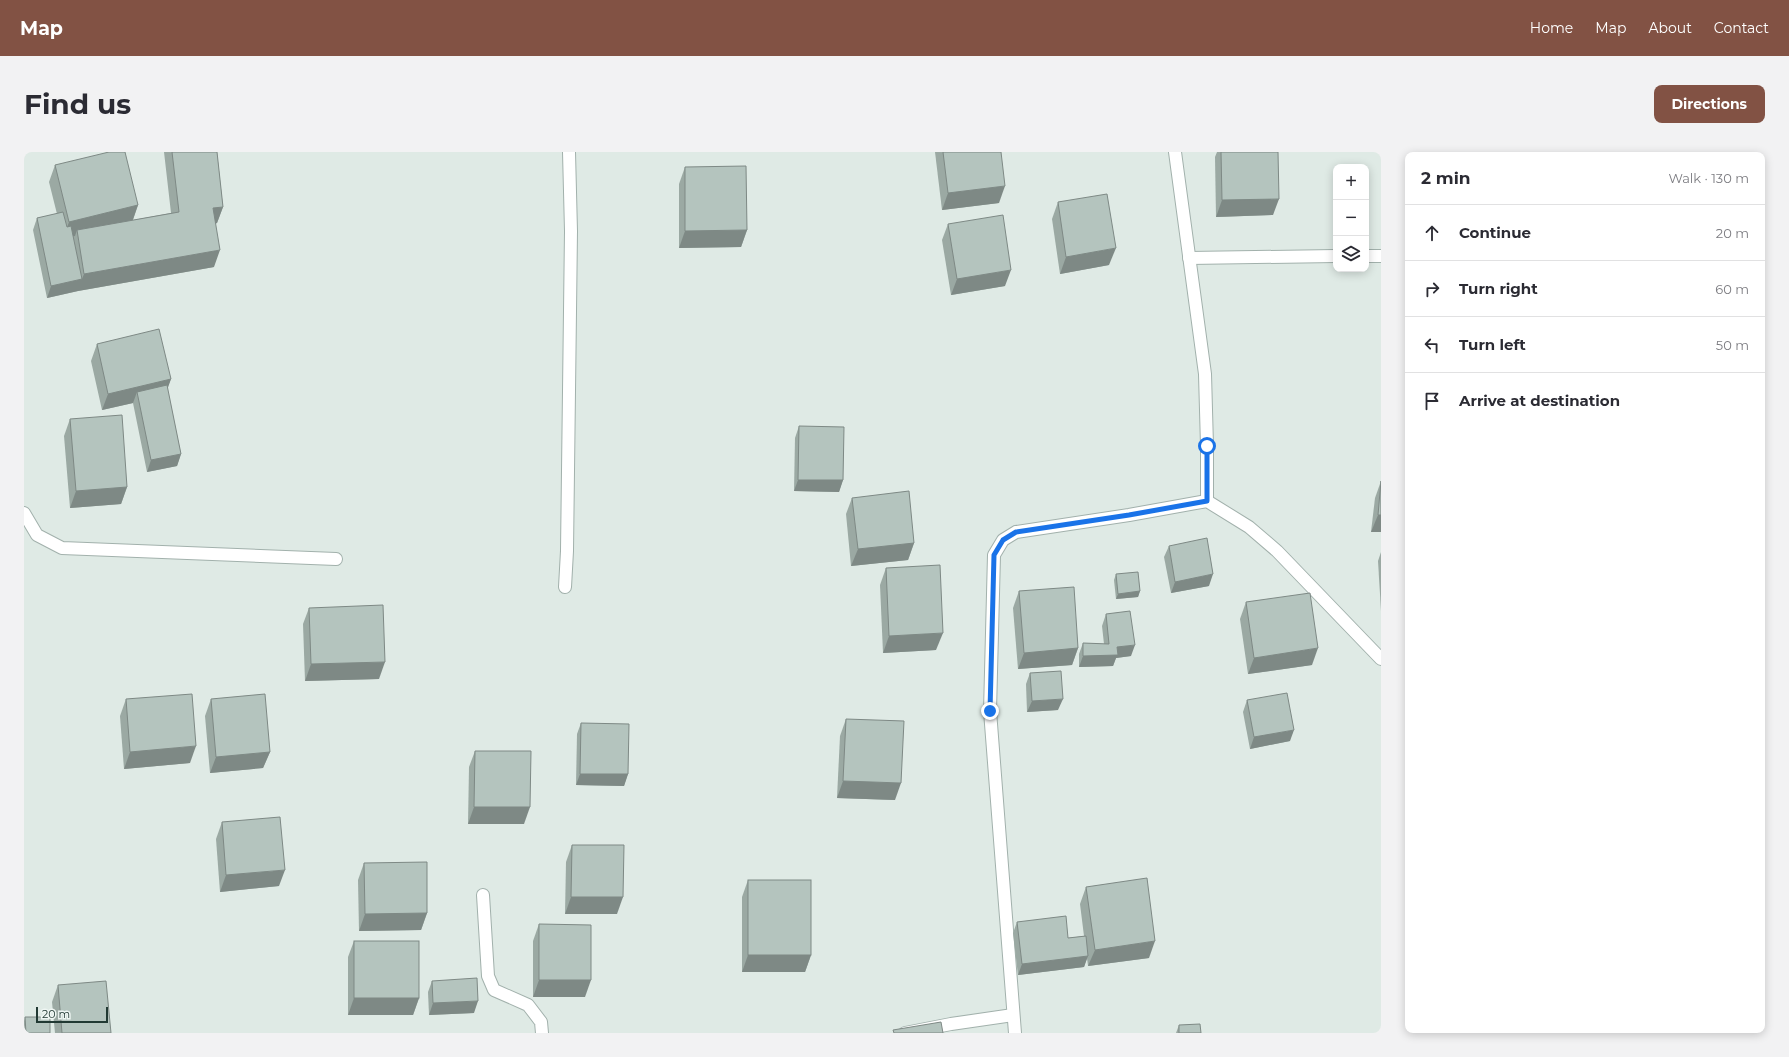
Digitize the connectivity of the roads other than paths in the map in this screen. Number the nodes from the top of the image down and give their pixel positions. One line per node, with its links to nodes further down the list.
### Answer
1 (569, 152): 10 (street)
2 (1175, 152): 6 (street)
3 (1333, 256): 6 (street)
4 (1369, 256): 5 (street)
5 (1381, 256)
6 (1190, 258): 7 (street)
7 (1207, 501): 11 (street); 13 (street)
8 (24, 513): 9 (street)
9 (336, 559)
10 (565, 587)
11 (1381, 659)
12 (483, 896): 14 (street)
13 (1013, 1015): 15 (street); 16 (street)
14 (542, 1033)
15 (905, 1033)
16 (1015, 1033)

